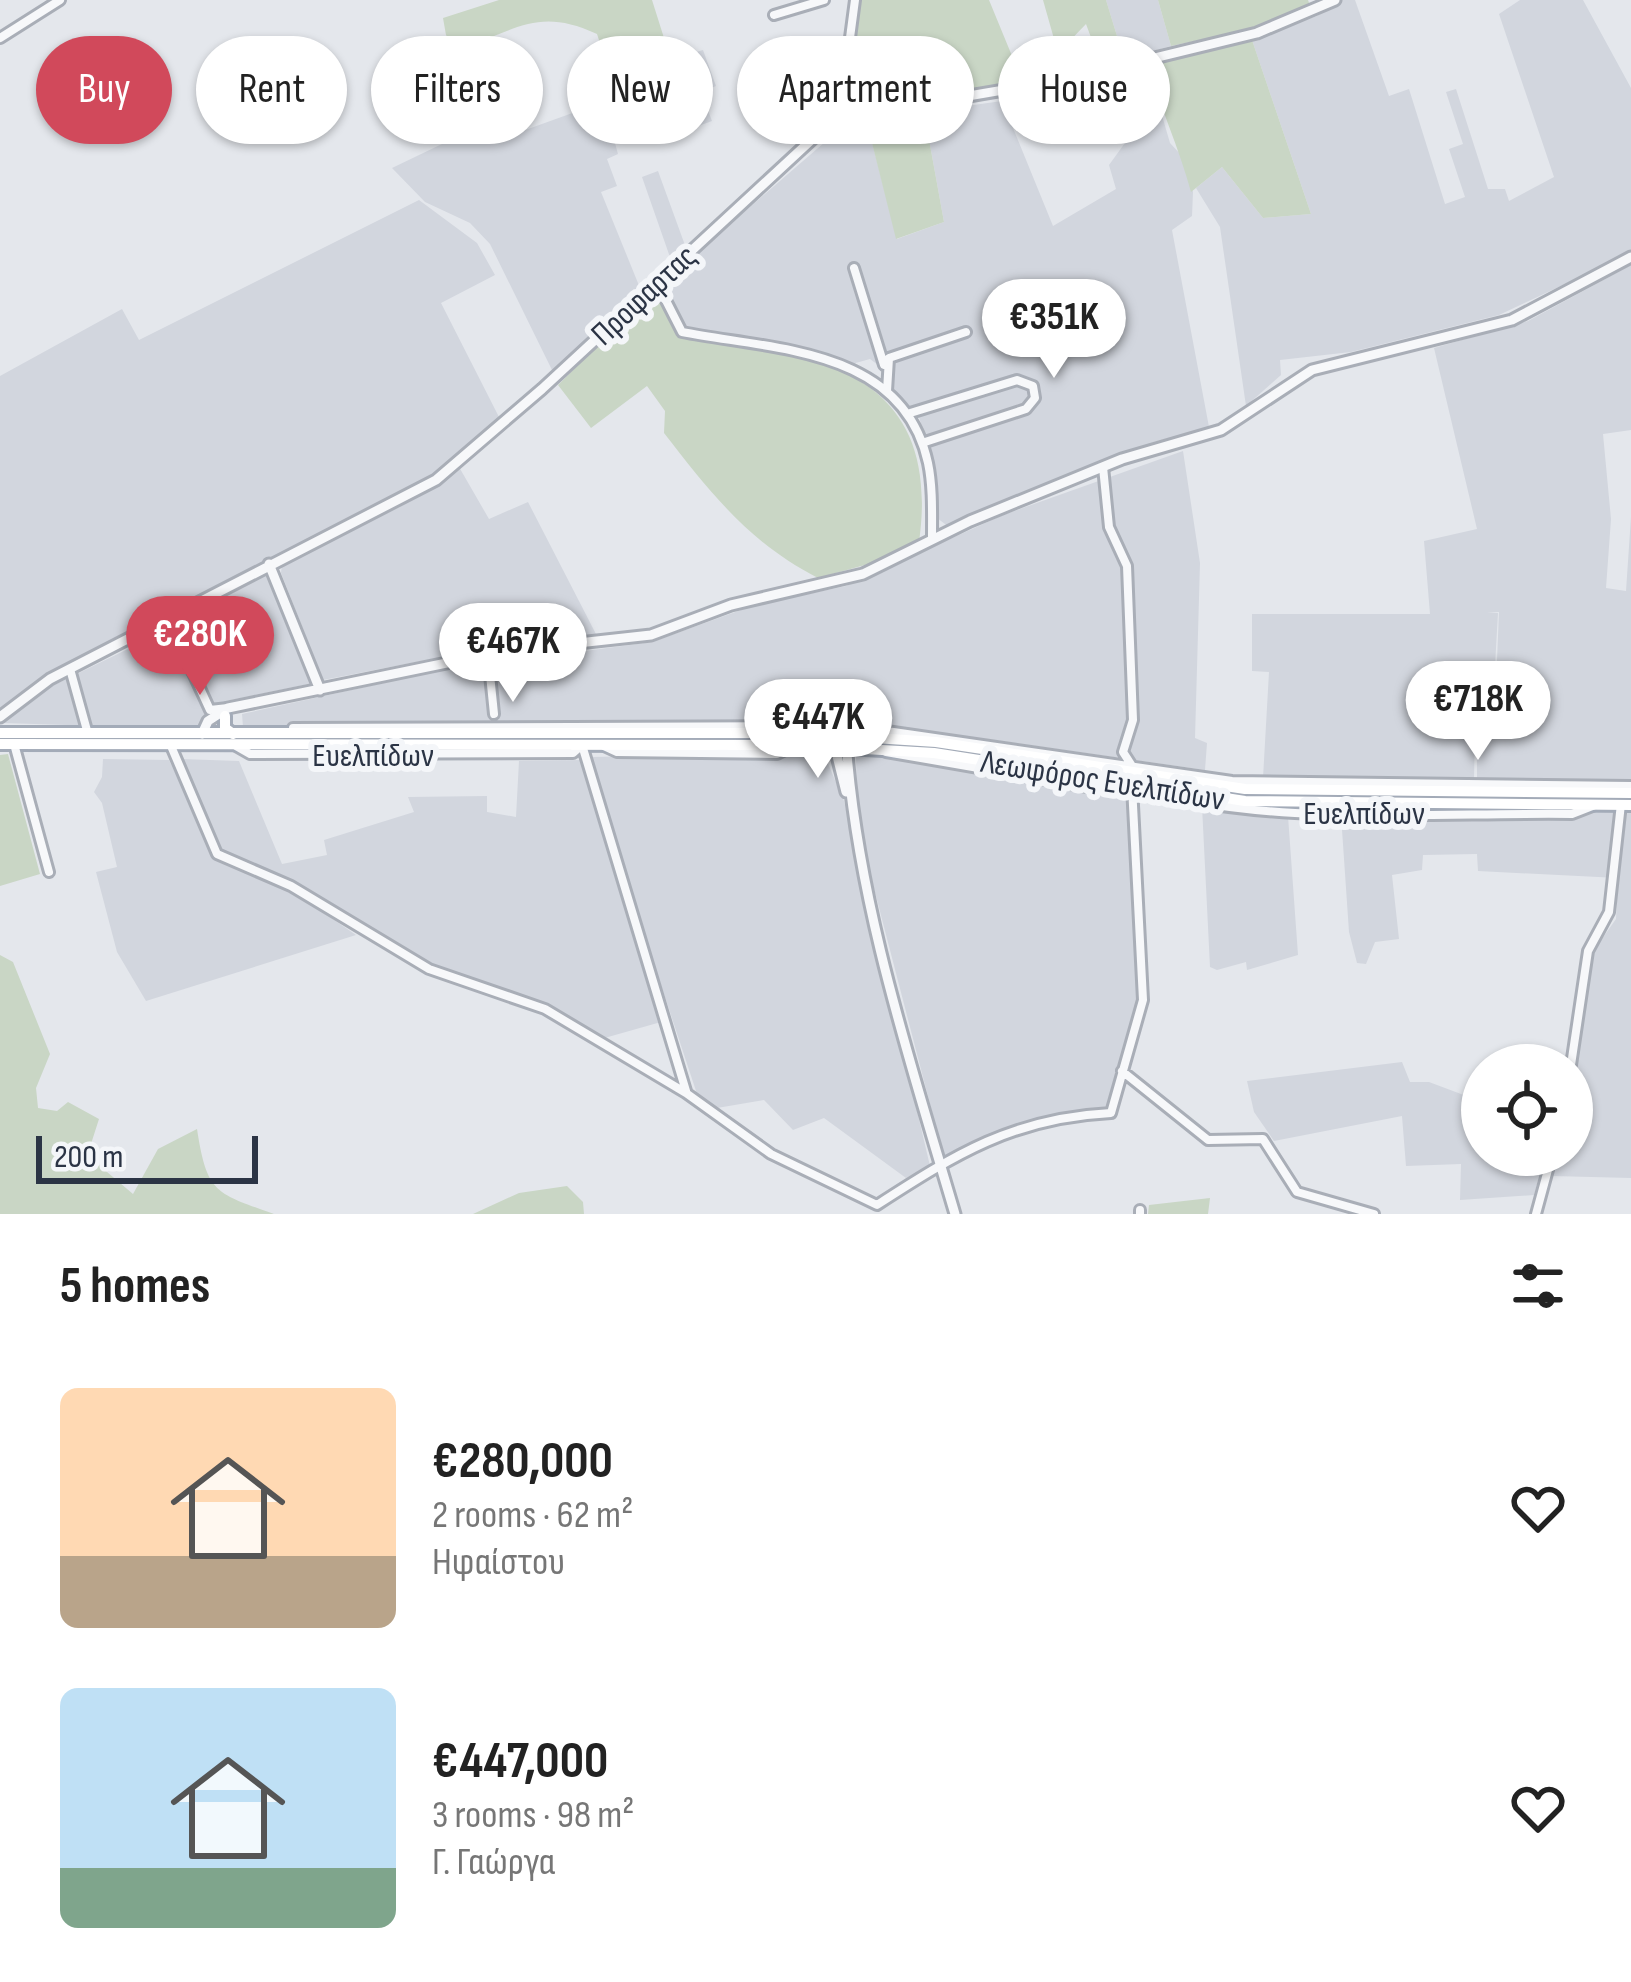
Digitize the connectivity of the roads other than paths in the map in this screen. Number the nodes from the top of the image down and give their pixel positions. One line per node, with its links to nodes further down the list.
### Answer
1 (60, 0): 7 (street)
2 (824, 0): 5 (street)
3 (855, 0): 6 (street)
4 (1335, 0): 8 (street, Προφαρτας)
5 (774, 16)
6 (850, 36)
7 (0, 38)
8 (974, 94)
9 (803, 144): 12 (street, Προφαρτας)
10 (1631, 256): 18 (street)
11 (854, 268): 14 (street)
12 (656, 280): 15 (street); 20 (street, Προφαρτας)
13 (966, 332): 14 (street)
14 (884, 366): 15 (street)
15 (888, 392): 16 (street)
16 (908, 414): 17 (street); 17 (street)
17 (922, 443): 19 (street)
18 (1103, 467): 19 (street); 40 (street)
19 (932, 538): 22 (street)
20 (269, 563): 21 (street, Προφαρτας); 24 (street)
21 (170, 621): 23 (street, Προφαρτας); 25 (street)
22 (488, 655): 24 (street); 26 (street)
23 (70, 669): 27 (street, Προφαρτας); 30 (street)
24 (320, 690): 25 (street)
25 (229, 711): 31 (street); 33 (main road)
26 (494, 714)
27 (0, 717)
28 (758, 730): 32 (main road, Λεωφόρος Ευελπίδων); 34 (main road, Λεωφόρος Ευελπίδων); 39 (street, Ευελπίδων)
29 (0, 733): 30 (main road, Λεωφόρος Ευελπίδων)
30 (88, 734): 31 (main road, Λεωφόρος Ευελπίδων)
31 (205, 739): 33 (main road, Λεωφόρος Ευελπίδων); 38 (main road, Λεωφόρος Ευελπίδων)
32 (688, 739): 33 (main road, Λεωφόρος Ευελπίδων); 34 (main road, Λεωφόρος Ευελπίδων); 37 (main road, Λεωφόρος Ευελπίδων)
33 (234, 740): 37 (main road, Λεωφόρος Ευελπίδων)
34 (840, 741): 39 (main road, Λεωφόρος Ευελπίδων); 41 (main road, Λεωφόρος Ευελπίδων); 49 (street)
35 (0, 744): 36 (main road, Λεωφόρος Ευελπίδων)
36 (14, 744): 38 (main road, Λεωφόρος Ευελπίδων); 45 (street)
37 (582, 745): 48 (street)
38 (171, 746): 48 (street)
39 (1008, 749): 40 (street, Ευελπίδων); 42 (main road, Λεωφόρος Ευελπίδων)
40 (1132, 766): 42 (street, Ευελπίδων)
41 (1132, 786): 43 (main road, Λεωφόρος Ευελπίδων); 47 (street)
42 (1325, 787): 43 (main road, Λεωφόρος Ευελπίδων)
43 (1595, 795): 44 (main road, Λεωφόρος Ευελπίδων); 44 (street)
44 (1628, 795): 46 (street)
45 (49, 872)
46 (1574, 1044)
47 (1122, 1071): 49 (street); 53 (street)
48 (686, 1093): 51 (street)
49 (940, 1162): 51 (street); 52 (street)
50 (1546, 1176): 54 (street)
51 (874, 1210)
52 (955, 1214)
53 (1373, 1214)
54 (1536, 1214)

